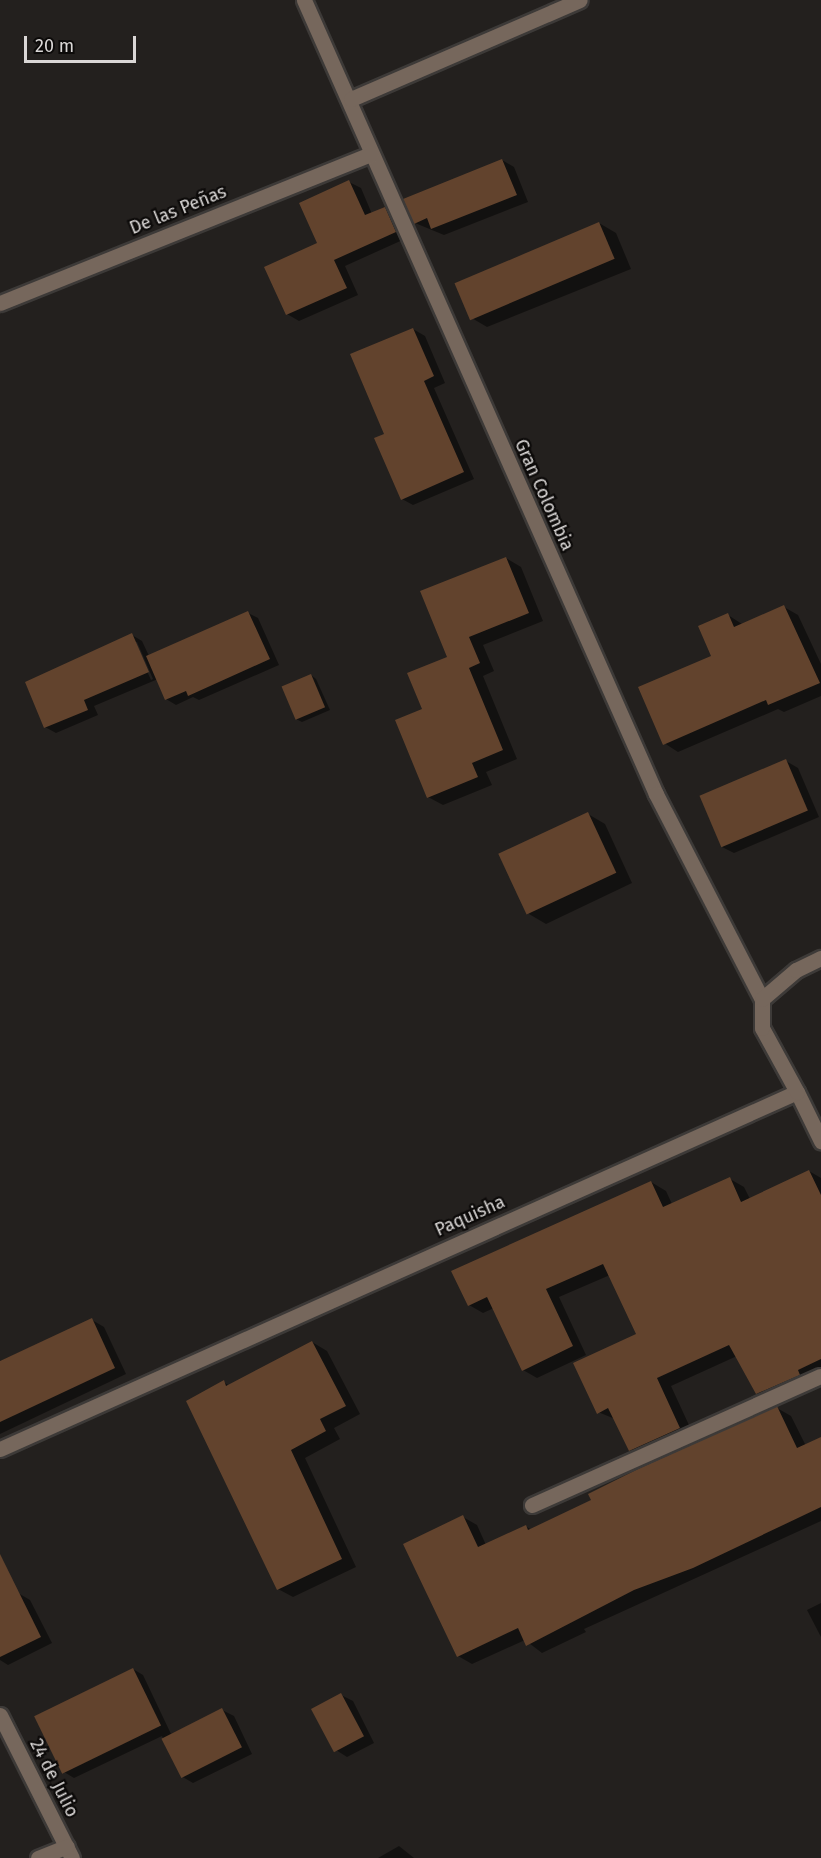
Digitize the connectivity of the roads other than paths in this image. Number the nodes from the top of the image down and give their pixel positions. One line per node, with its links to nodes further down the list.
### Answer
1 (304, 0): 3 (street, Gran Colombia)
2 (580, 0): 3 (street)
3 (351, 99): 4 (street, Gran Colombia)
4 (371, 154): 5 (street, De las Peñas); 7 (street, Gran Colombia)
5 (0, 303)
6 (821, 958): 7 (street)
7 (762, 999): 8 (street)
8 (797, 1092): 9 (street); 11 (street, Paquisha)
9 (821, 1141)
10 (821, 1376): 12 (street)
11 (0, 1449)
12 (532, 1505)
13 (0, 1715): 14 (street, 24 de Julio)
14 (69, 1852): 15 (street)
15 (38, 1858)

